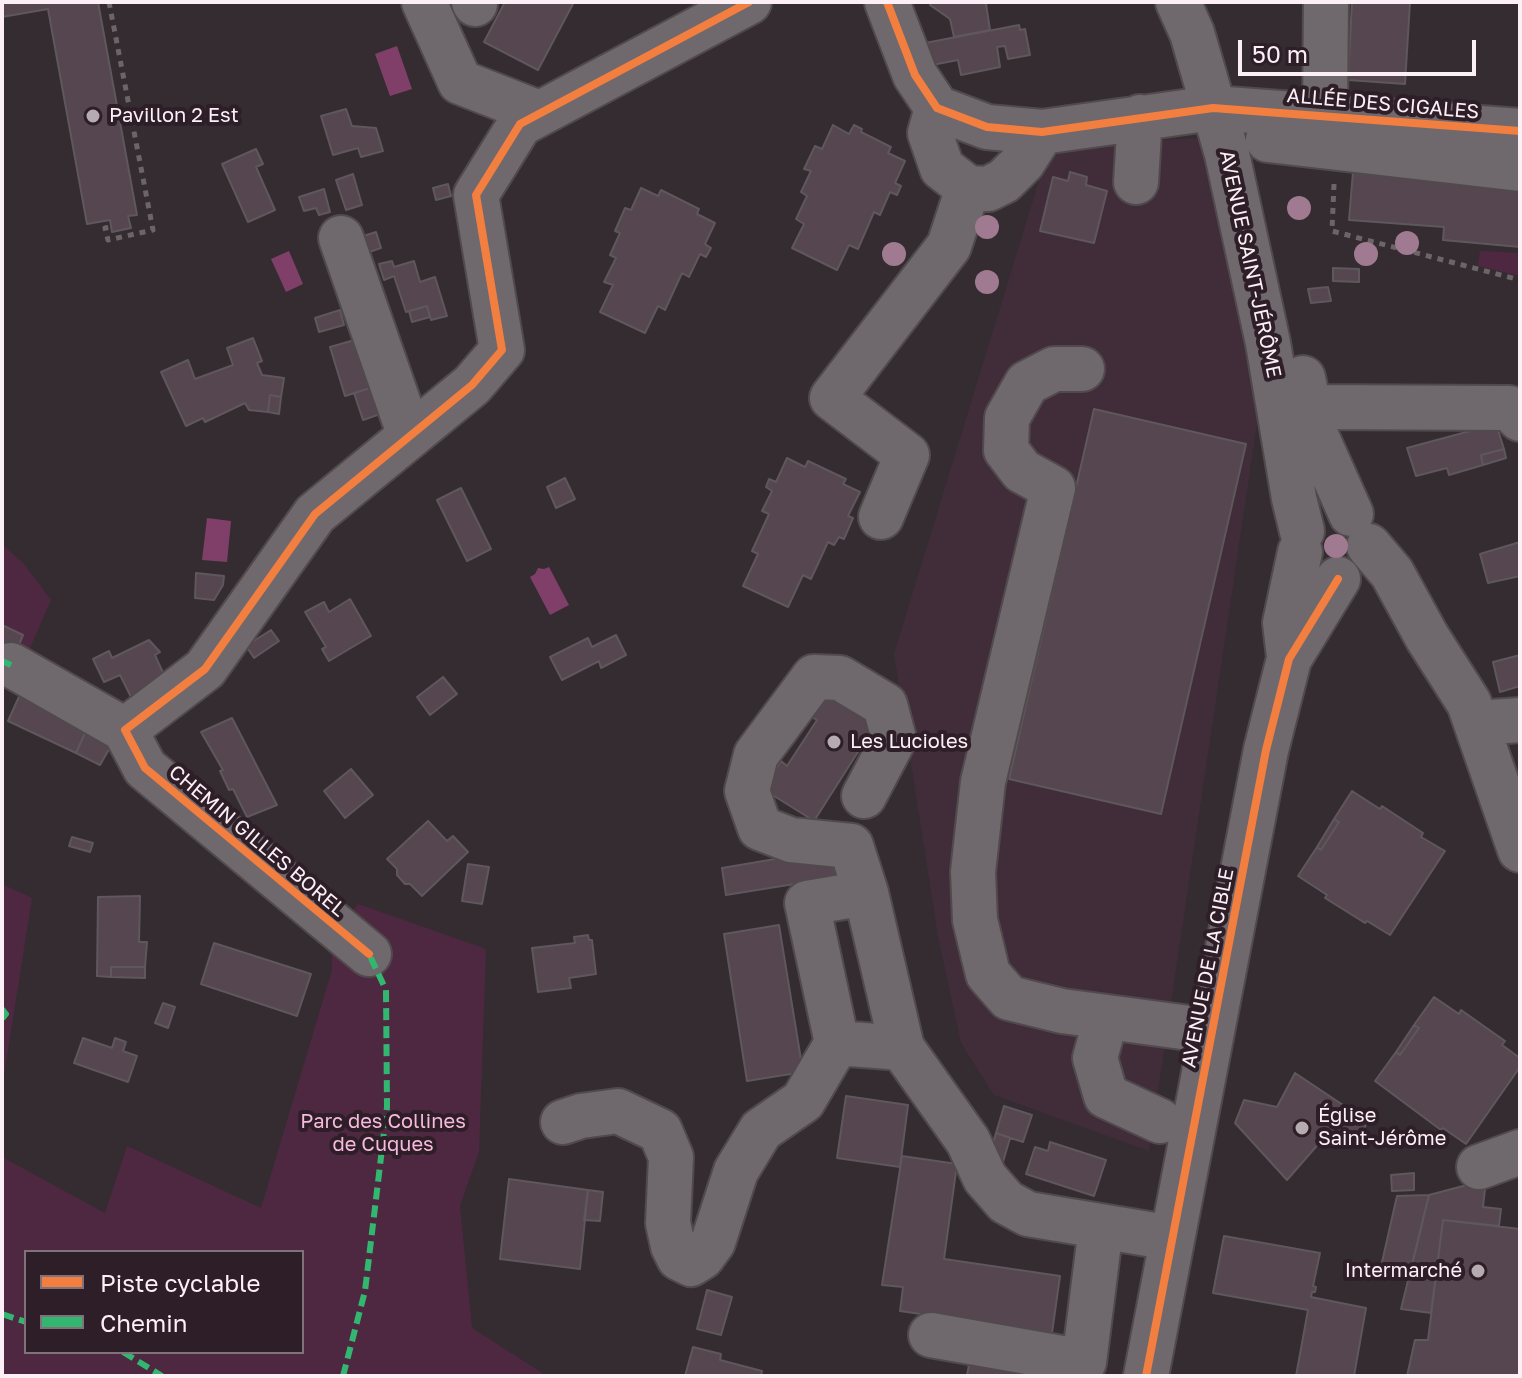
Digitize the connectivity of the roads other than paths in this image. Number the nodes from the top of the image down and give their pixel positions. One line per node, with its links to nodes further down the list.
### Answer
1 (424, 2): 8 (street)
2 (749, 2): 8 (street)
3 (887, 2): 7 (street)
4 (1178, 2): 10 (street, AVENUE SAINT-JÉRÔME)
5 (1208, 2): 10 (street, AVENUE SAINT-JÉRÔME)
6 (1326, 2): 11 (street)
7 (937, 108): 13 (street); 16 (street)
8 (539, 113): 21 (street)
9 (1140, 117): 10 (street); 13 (street); 15 (street)
10 (1237, 118): 11 (street, ALLÉE DES CIGALES); 19 (street, AVENUE SAINT-JÉRÔME); 23 (street, AVENUE SAINT-JÉRÔME)
11 (1331, 131): 12 (street, ALLÉE DES CIGALES); 14 (street)
12 (1520, 131)
13 (1042, 132): 16 (street)
14 (1520, 169)
15 (1136, 182)
16 (968, 188): 22 (street)
17 (341, 238): 21 (street)
18 (1082, 369): 34 (street)
19 (1309, 407): 20 (street); 24 (street, AVENUE SAINT-JÉRÔME)
20 (1520, 419)
21 (410, 436): 29 (street)
22 (881, 517)
23 (1301, 541): 24 (street); 24 (street); 25 (street, AVENUE DE LA CIBLE)
24 (1352, 554): 25 (street, AVENUE DE LA CIBLE); 28 (street)
25 (1289, 659): 35 (street, AVENUE DE LA CIBLE)
26 (11, 665): 29 (street)
27 (1520, 720): 28 (street)
28 (1476, 723): 31 (street)
29 (125, 730): 33 (street, CHEMIN GILLES BOREL)
30 (864, 796): 32 (street)
31 (1520, 850)
32 (866, 893): 36 (street); 37 (street)
33 (369, 954)
34 (1120, 1020): 35 (street); 38 (street)
35 (1212, 1031): 43 (street, AVENUE DE LA CIBLE)
36 (837, 1043): 37 (street); 39 (street)
37 (902, 1048): 42 (street)
38 (1160, 1121)
39 (563, 1122)
40 (1520, 1152): 41 (street)
41 (1479, 1167)
42 (1101, 1227): 43 (street); 44 (street)
43 (1172, 1238): 45 (street, AVENUE DE LA CIBLE)
44 (931, 1335)
45 (1146, 1376)

